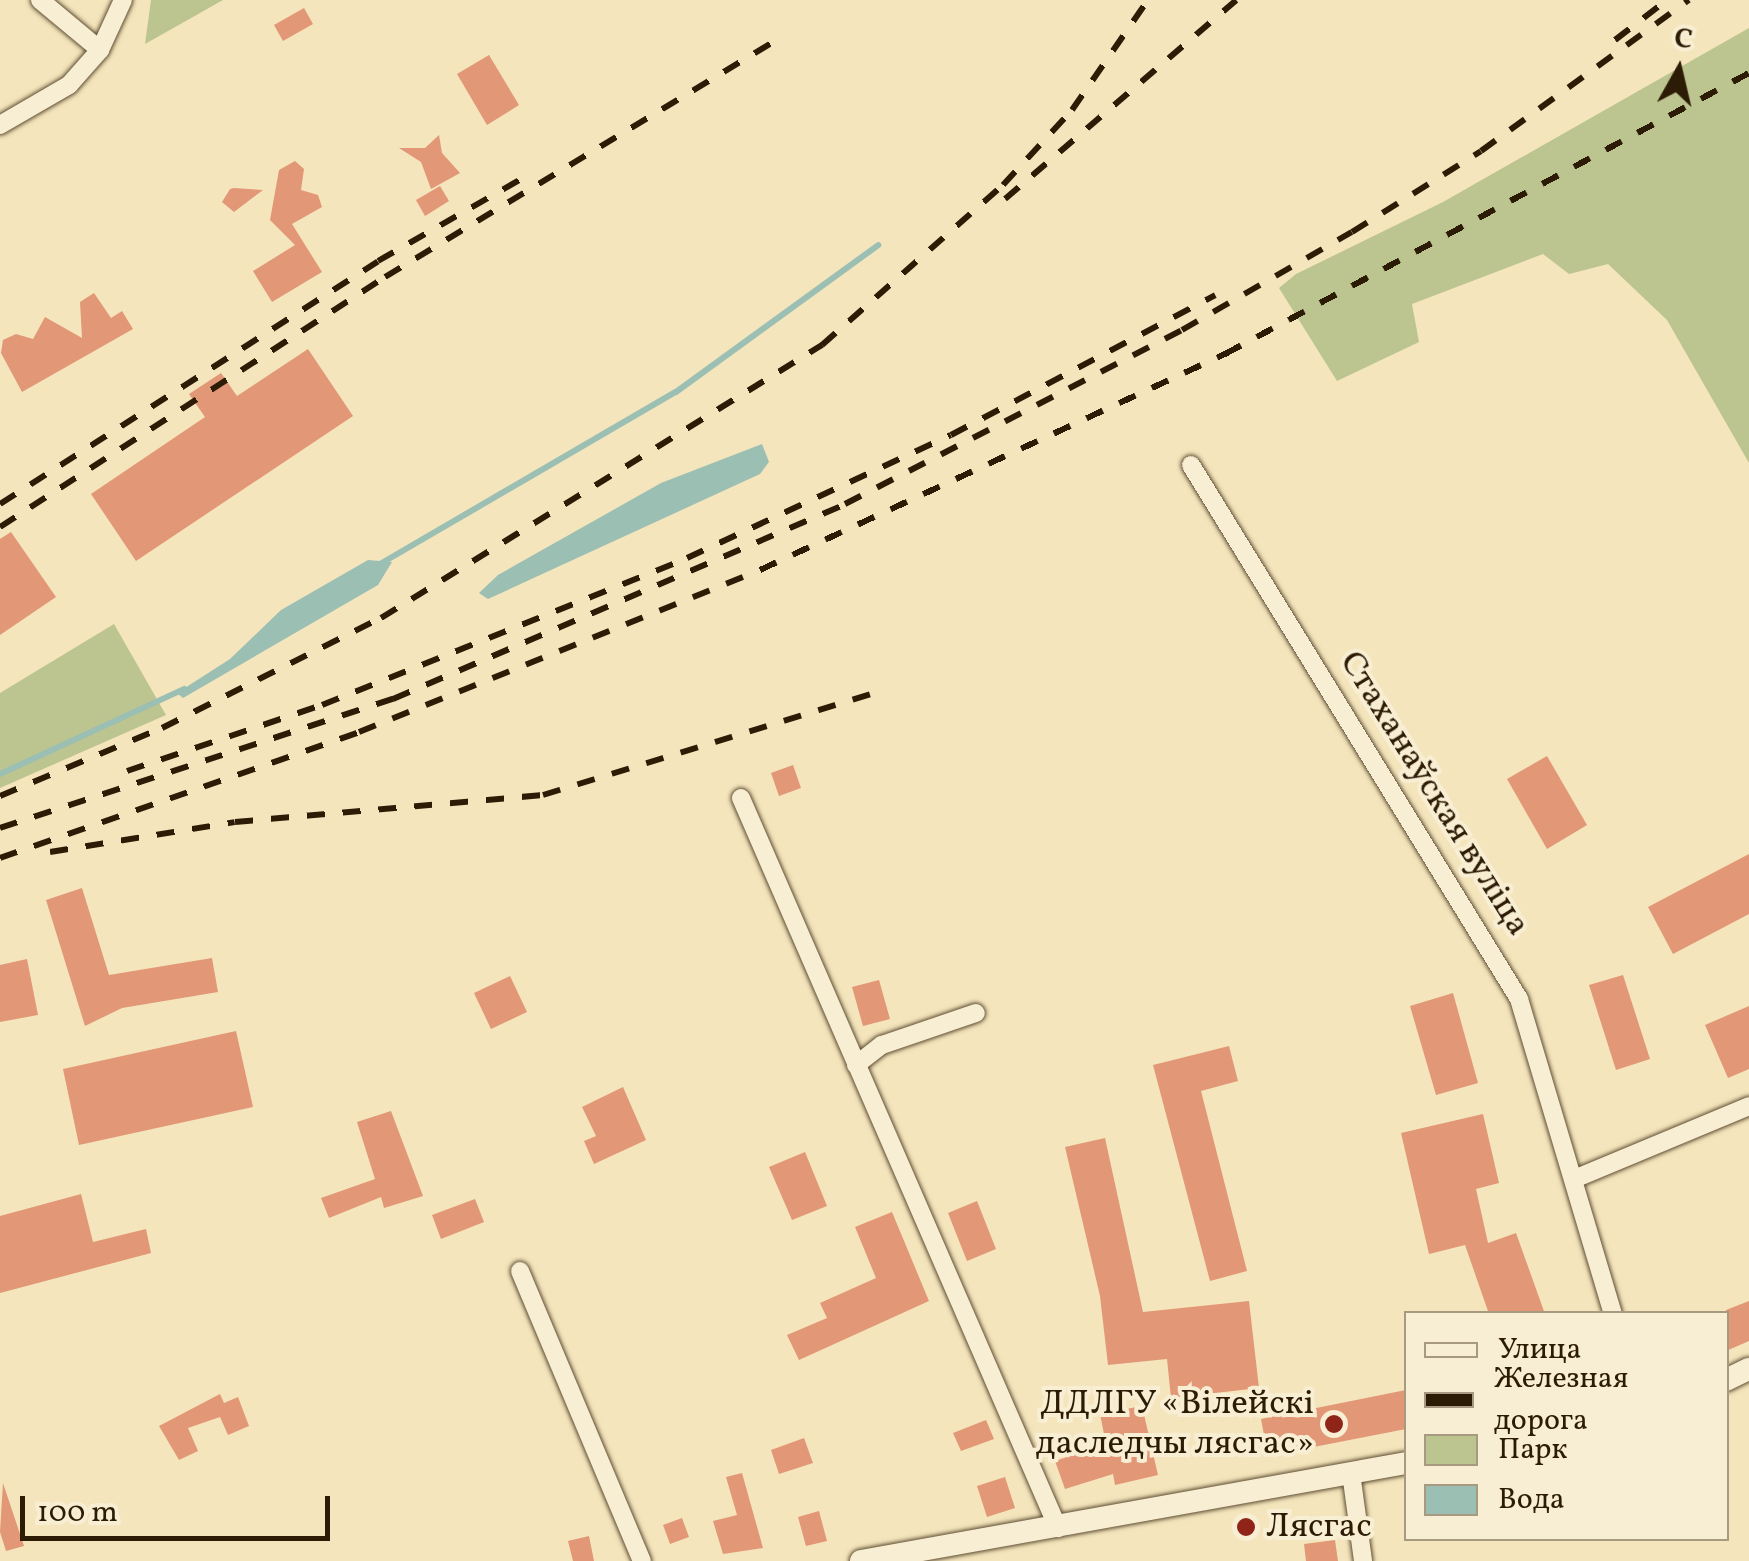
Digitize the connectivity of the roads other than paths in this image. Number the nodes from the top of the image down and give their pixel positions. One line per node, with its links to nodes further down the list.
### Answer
1 (40, 0): 3 (street)
2 (122, 0): 3 (street)
3 (100, 50): 4 (street)
4 (0, 125)
5 (1191, 465): 10 (street, Стаханаўская вуліца)
6 (742, 798): 8 (street)
7 (976, 1012): 8 (street)
8 (856, 1065): 15 (street)
9 (1749, 1106): 10 (street)
10 (1574, 1179): 12 (street, Стаханаўская вуліца)
11 (520, 1271): 16 (street)
12 (1612, 1311)
13 (1404, 1462): 14 (street)
14 (1351, 1473): 15 (street); 18 (street)
15 (1058, 1528): 17 (street)
16 (642, 1561)
17 (860, 1561)
18 (1362, 1561)

